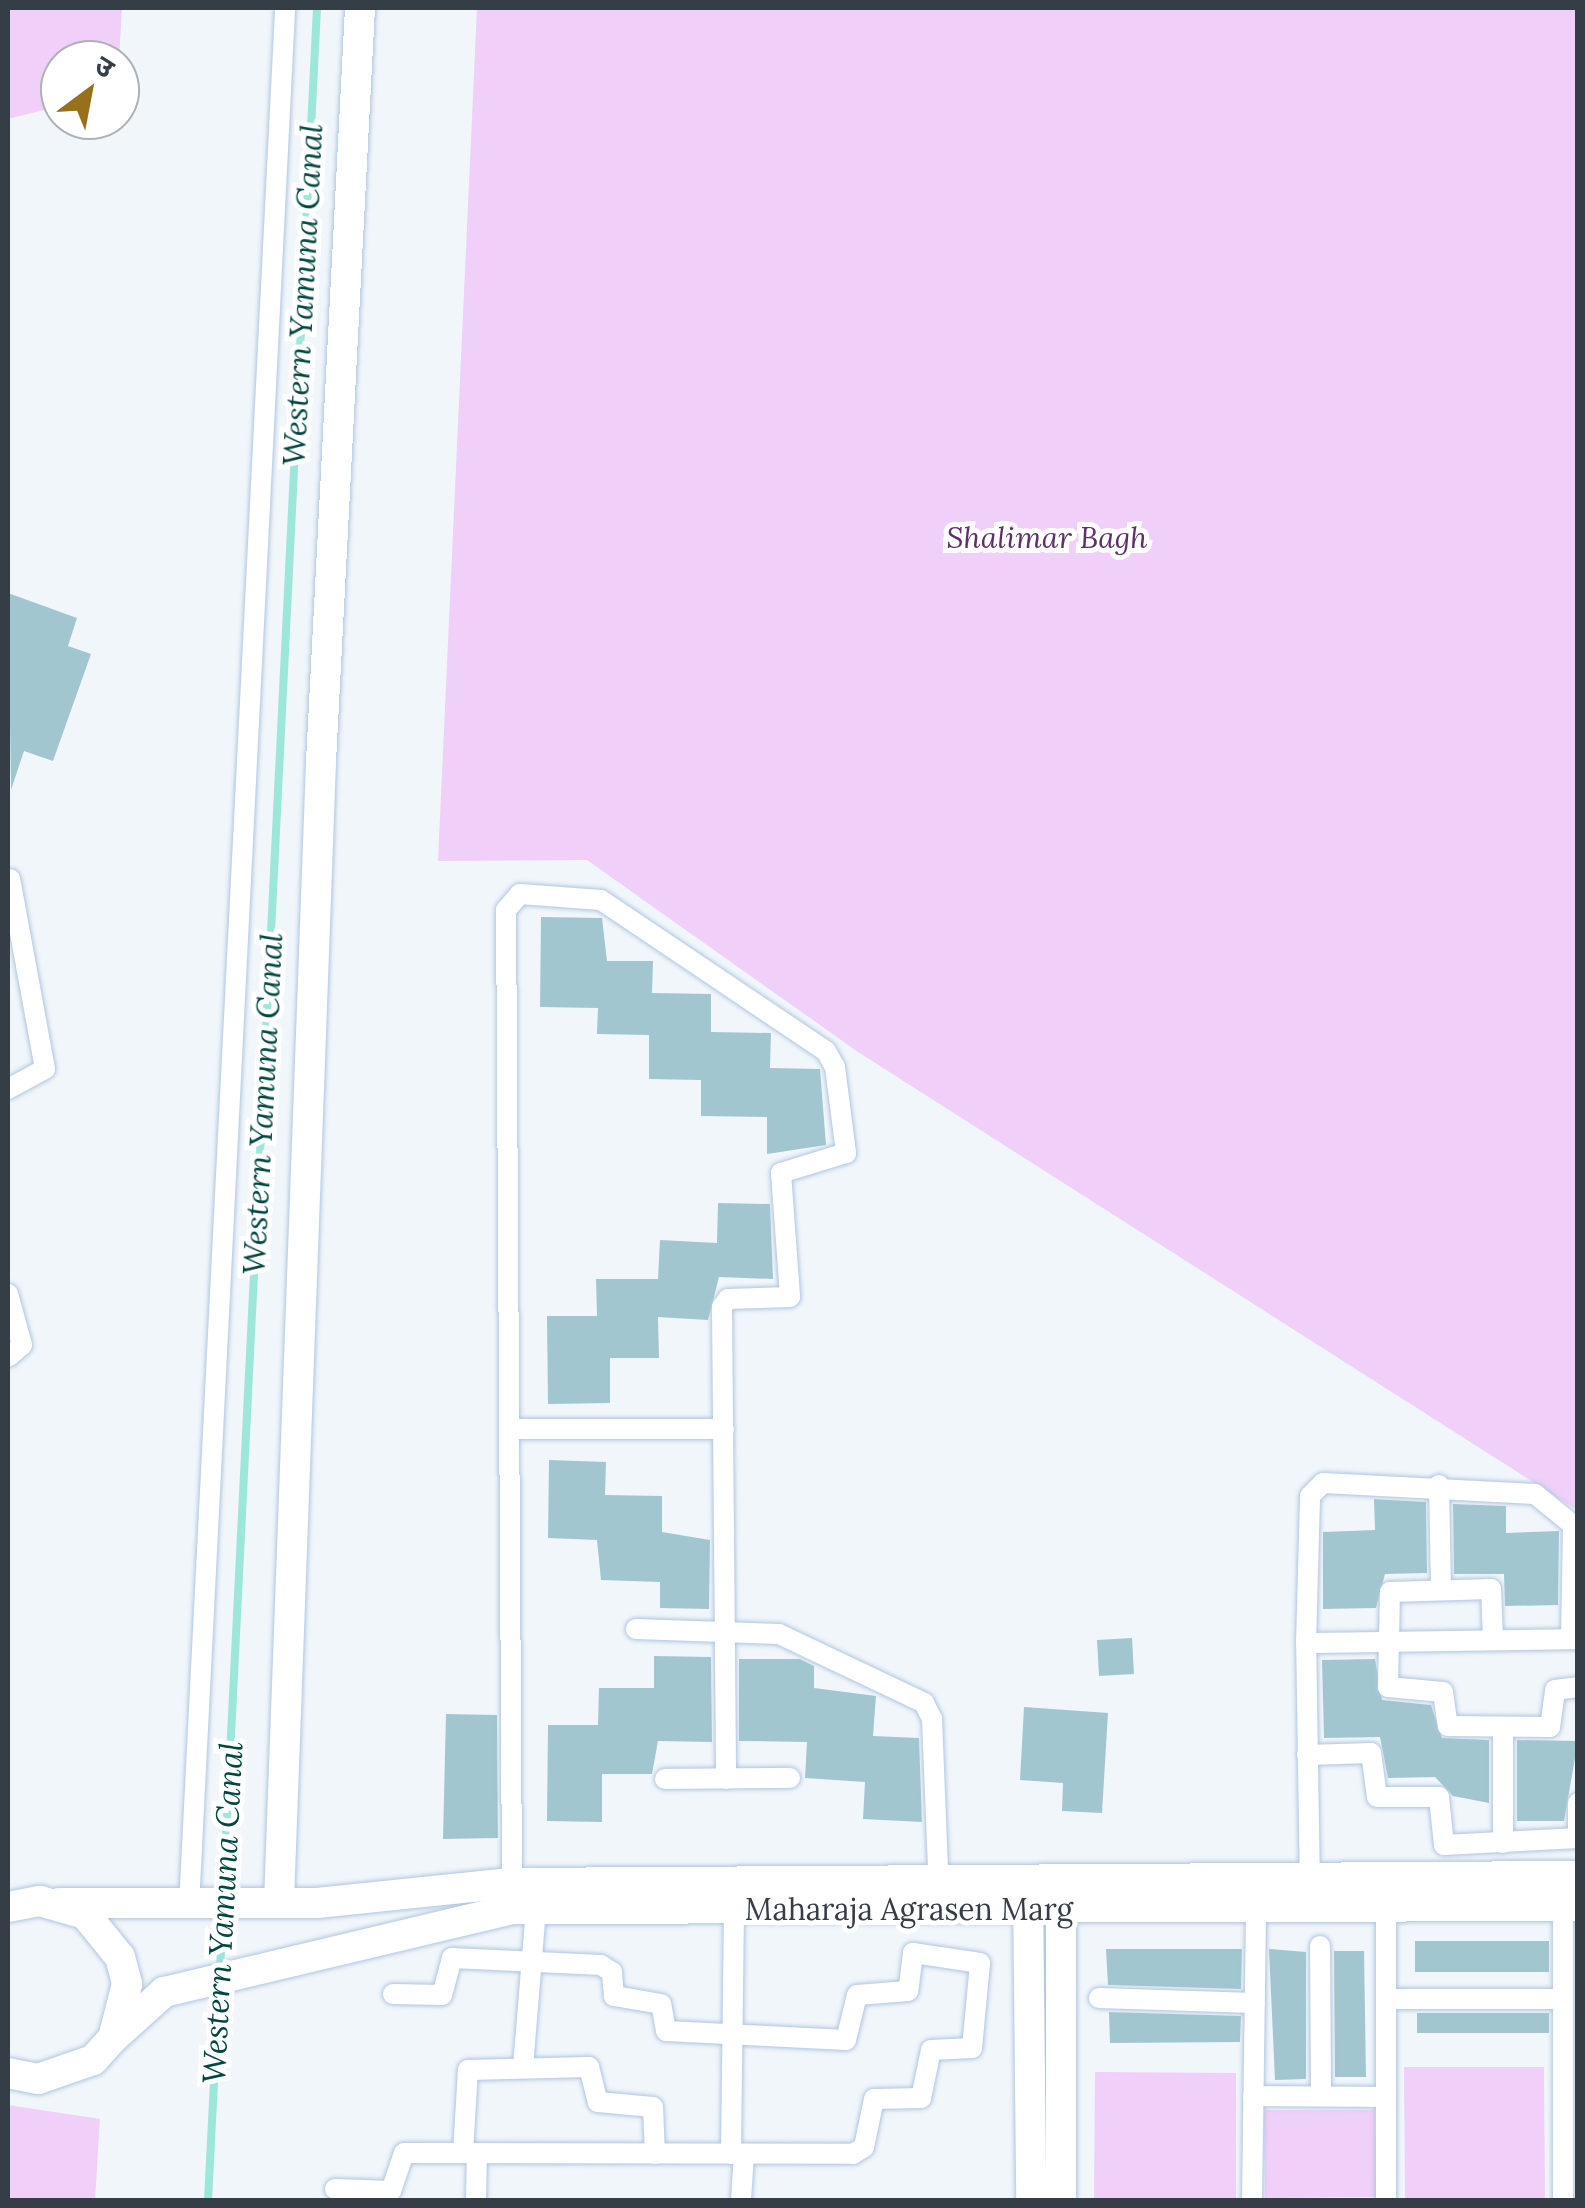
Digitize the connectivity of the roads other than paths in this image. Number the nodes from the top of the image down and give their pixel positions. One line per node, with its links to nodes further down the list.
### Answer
1 (285, 8): 36 (street)
2 (360, 8): 34 (street)
3 (10, 879): 4 (street)
4 (8, 1088)
5 (8, 1294): 6 (street)
6 (8, 1358)
7 (515, 1429): 8 (street); 8 (street); 27 (street)
8 (724, 1429): 12 (street)
9 (1438, 1486): 10 (street); 13 (street); 16 (street)
10 (1441, 1590): 14 (street); 15 (street)
11 (636, 1630): 12 (street)
12 (724, 1633): 20 (street); 30 (street)
13 (1574, 1639): 14 (street)
14 (1493, 1640): 15 (street)
15 (1388, 1642): 16 (street); 18 (street)
16 (1306, 1643): 19 (street)
17 (1578, 1687): 18 (street)
18 (1503, 1727): 25 (street)
19 (1307, 1755): 25 (street); 28 (street)
20 (726, 1778): 21 (street); 22 (street)
21 (790, 1778)
22 (665, 1779)
23 (1578, 1802): 24 (street)
24 (1578, 1837): 25 (street)
25 (1503, 1843)
26 (1578, 1876): 29 (street, Maharaja Agrasen Marg)
27 (512, 1883): 30 (street, Maharaja Agrasen Marg); 34 (street, Maharaja Agrasen Marg)
28 (1310, 1892): 29 (street, Maharaja Agrasen Marg); 32 (street, Maharaja Agrasen Marg); 38 (street, Maharaja Agrasen Marg)
29 (1386, 1892): 37 (street, Maharaja Agrasen Marg); 47 (street)
30 (939, 1894): 31 (street, Maharaja Agrasen Marg); 40 (street, Maharaja Agrasen Marg)
31 (1028, 1894): 32 (street, Maharaja Agrasen Marg); 63 (street)
32 (1061, 1894): 38 (street, Maharaja Agrasen Marg); 64 (street)
33 (12, 1902): 35 (street, Maharaja Agrasen Marg)
34 (269, 1902): 36 (street, Maharaja Agrasen Marg)
35 (59, 1903): 36 (street, Maharaja Agrasen Marg); 50 (street)
36 (190, 1906)
37 (1570, 1906): 41 (street)
38 (1256, 1907): 48 (street)
39 (536, 1909): 40 (street, Maharaja Agrasen Marg); 43 (street); 50 (street, Maharaja Agrasen Marg)
40 (734, 1909): 49 (street)
41 (1570, 1940): 46 (street)
42 (1320, 1946): 54 (street)
43 (531, 1961): 44 (street); 49 (street); 51 (street)
44 (392, 1994)
45 (1099, 1998): 48 (street)
46 (1563, 1998): 47 (street); 59 (street)
47 (1386, 1999): 55 (street)
48 (1254, 2003): 53 (street)
49 (733, 2035): 58 (street); 58 (street)
50 (113, 2038): 52 (street, Maharaja Agrasen Marg)
51 (523, 2067): 56 (street); 57 (street)
52 (8, 2073)
53 (1253, 2096): 54 (street); 65 (street)
54 (1322, 2096): 55 (street)
55 (1386, 2097): 66 (street)
56 (470, 2154): 57 (street); 60 (street); 61 (street)
57 (655, 2154): 58 (street)
58 (738, 2154): 62 (street)
59 (1570, 2154): 67 (street)
60 (336, 2189)
61 (476, 2200)
62 (741, 2200)
63 (1030, 2200)
64 (1060, 2200)
65 (1252, 2200)
66 (1386, 2200)
67 (1563, 2200)

